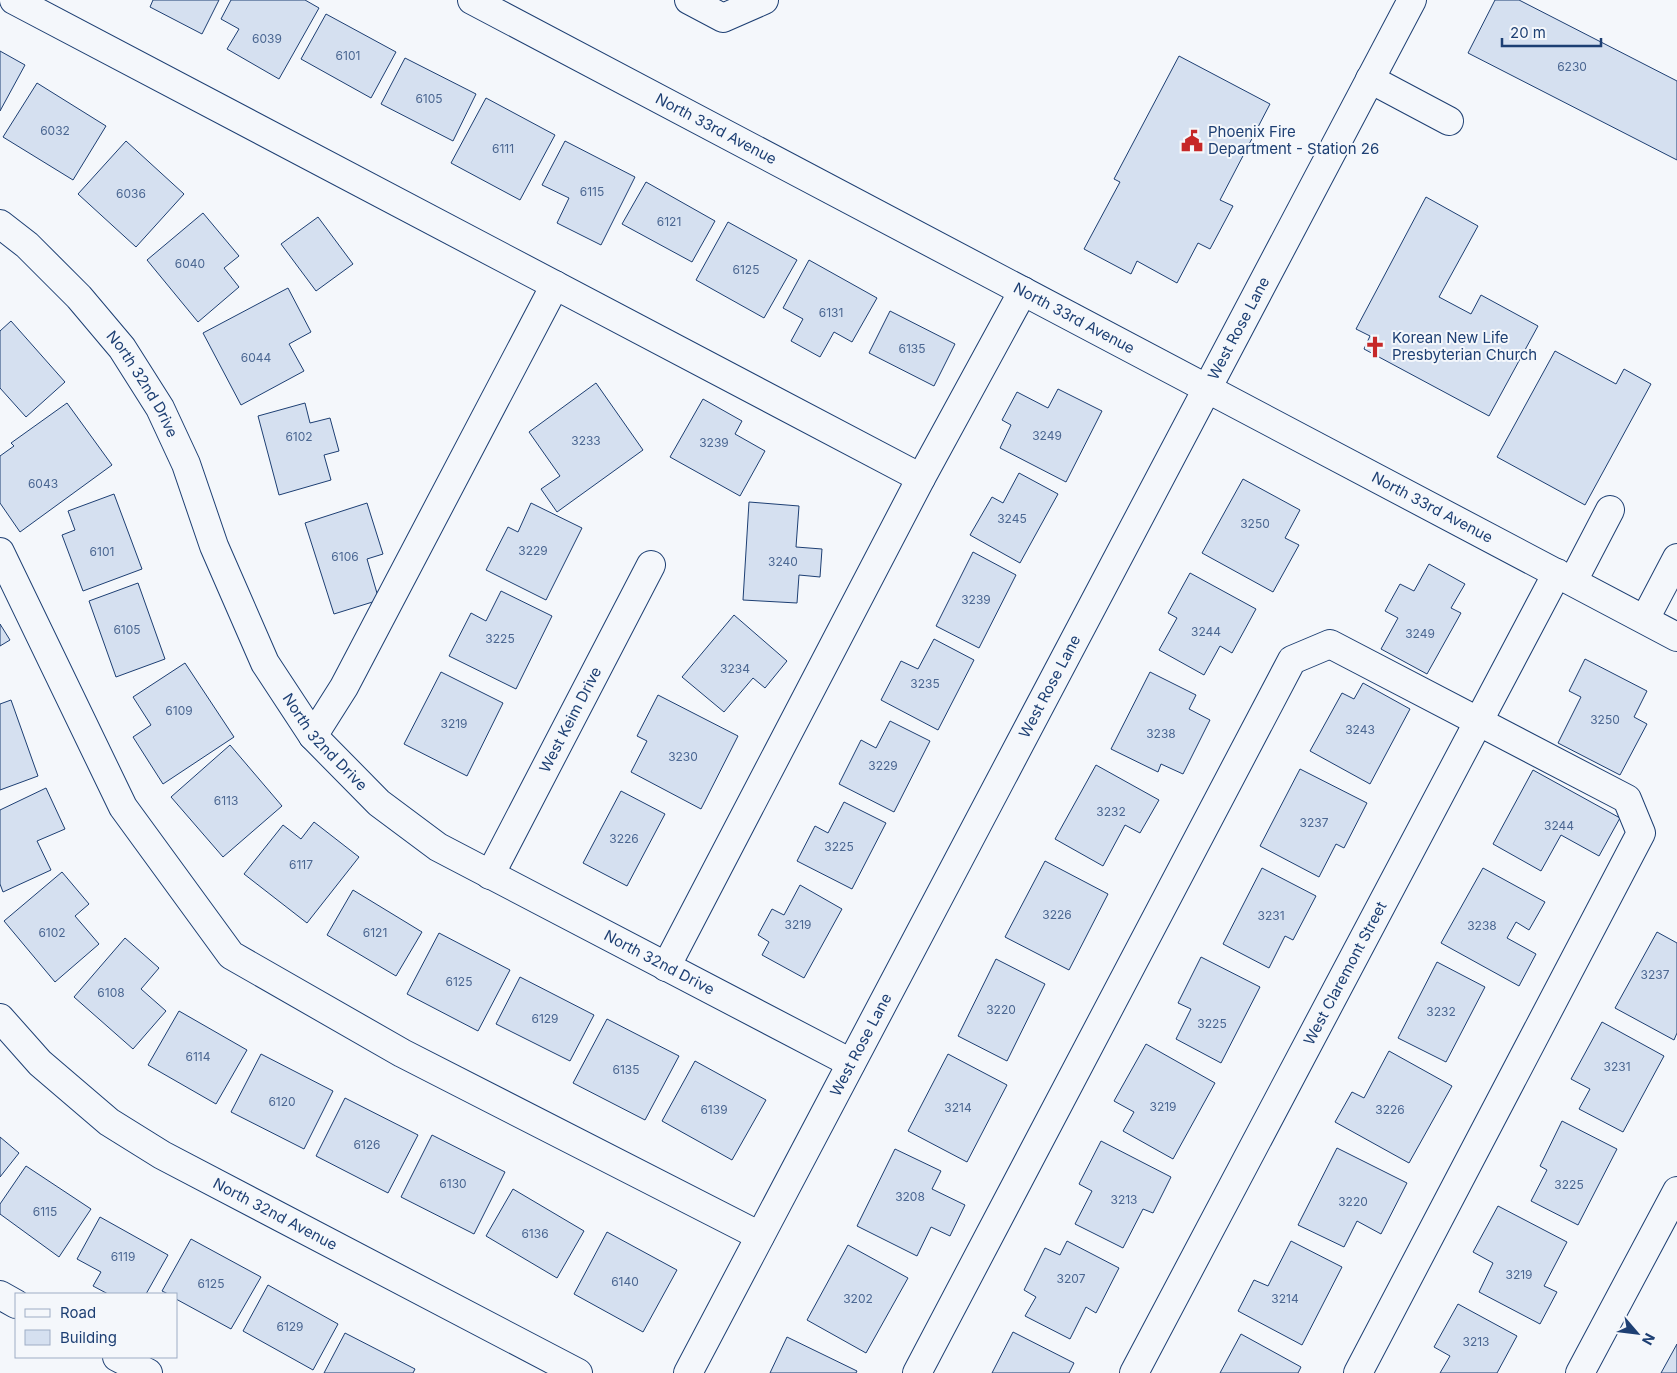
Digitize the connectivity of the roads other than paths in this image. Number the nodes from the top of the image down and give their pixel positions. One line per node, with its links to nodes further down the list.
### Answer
1 (14, 0): 9 (street)
2 (472, 0): 10 (street, North 33rd Avenue)
3 (689, 0): 4 (street)
4 (764, 0)
5 (1412, 0): 6 (street, West Rose Lane)
6 (1370, 79): 7 (street); 11 (street, West Rose Lane)
7 (1449, 121)
8 (0, 224): 21 (street, North 32nd Drive)
9 (555, 285): 12 (street); 21 (street)
10 (1023, 291): 11 (street, North 33rd Avenue); 12 (street)
11 (1208, 388): 17 (street, North 33rd Avenue); 25 (street, West Rose Lane)
12 (921, 478): 23 (street)
13 (1610, 510): 17 (street, West Claremont Street)
14 (0, 552): 27 (street)
15 (1677, 558): 18 (street)
16 (651, 565): 22 (street, West Keim Drive)
17 (1565, 577): 18 (street, North 33rd Avenue); 20 (street, West Claremont Street)
18 (1644, 619): 19 (street, North 33rd Avenue)
19 (1677, 636)
20 (1479, 720): 34 (street); 35 (street, West Claremont Street); 36 (street)
21 (313, 736): 22 (street, North 32nd Drive)
22 (490, 875): 23 (street, North 32nd Drive)
23 (666, 966): 25 (street, North 32nd Drive)
24 (0, 1018): 32 (street, North 32nd Avenue)
25 (851, 1063): 27 (street, West Rose Lane)
26 (1677, 1191): 37 (street)
27 (760, 1236): 33 (street, West Rose Lane)
28 (0, 1295): 29 (street)
29 (15, 1303)
30 (119, 1358): 31 (street)
31 (148, 1373)
32 (578, 1373)
33 (688, 1373)
34 (917, 1373)
35 (1134, 1373)
36 (1358, 1373)
37 (1580, 1373)

